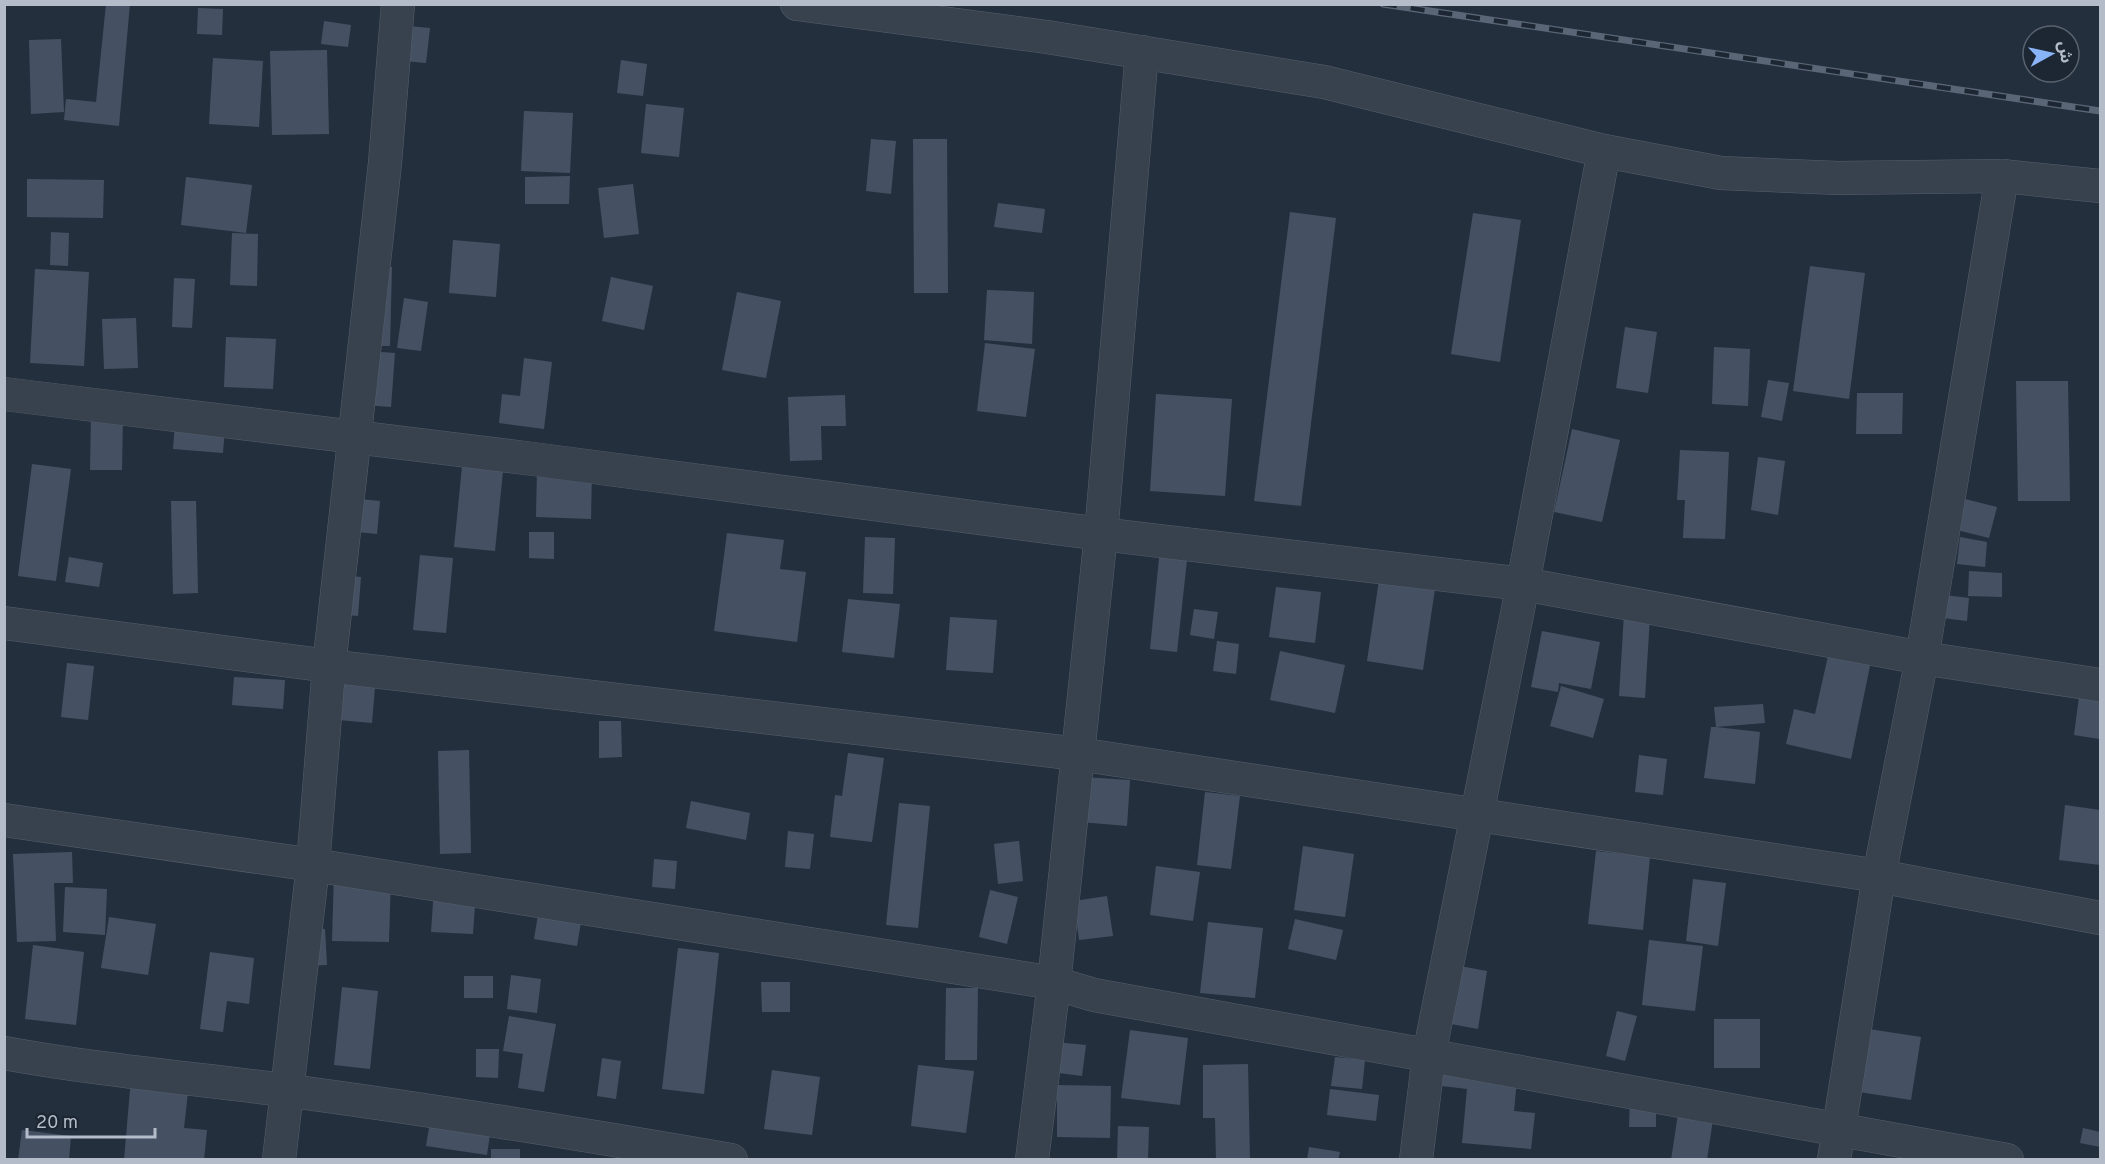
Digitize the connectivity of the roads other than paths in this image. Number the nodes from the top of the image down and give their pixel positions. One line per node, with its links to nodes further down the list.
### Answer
1 (398, 4): 8 (street)
2 (797, 4): 3 (street)
3 (1142, 52): 4 (street); 9 (street)
4 (1604, 151): 5 (street); 10 (street)
5 (2002, 176): 6 (street); 12 (street)
6 (2100, 186)
7 (4, 394): 8 (street)
8 (354, 436): 9 (street); 13 (street)
9 (1101, 534): 10 (street); 15 (street)
10 (1523, 584): 12 (street); 16 (street)
11 (4, 623): 13 (street)
12 (1922, 658): 14 (street); 19 (street)
13 (329, 666): 15 (street); 18 (street)
14 (2100, 685)
15 (1078, 754): 16 (street); 21 (street)
16 (1477, 816): 19 (street); 23 (street)
17 (4, 820): 18 (street)
18 (313, 865): 21 (street); 24 (street)
19 (1879, 876): 20 (street); 25 (street)
20 (2100, 918)
21 (1053, 983): 23 (street); 28 (street)
22 (4, 1053): 24 (street)
23 (1429, 1055): 25 (street); 29 (street)
24 (285, 1090): 26 (street); 27 (street)
25 (1836, 1144): 30 (street)
26 (279, 1160)
27 (731, 1160)
28 (1032, 1160)
29 (1416, 1160)
30 (2007, 1160)

